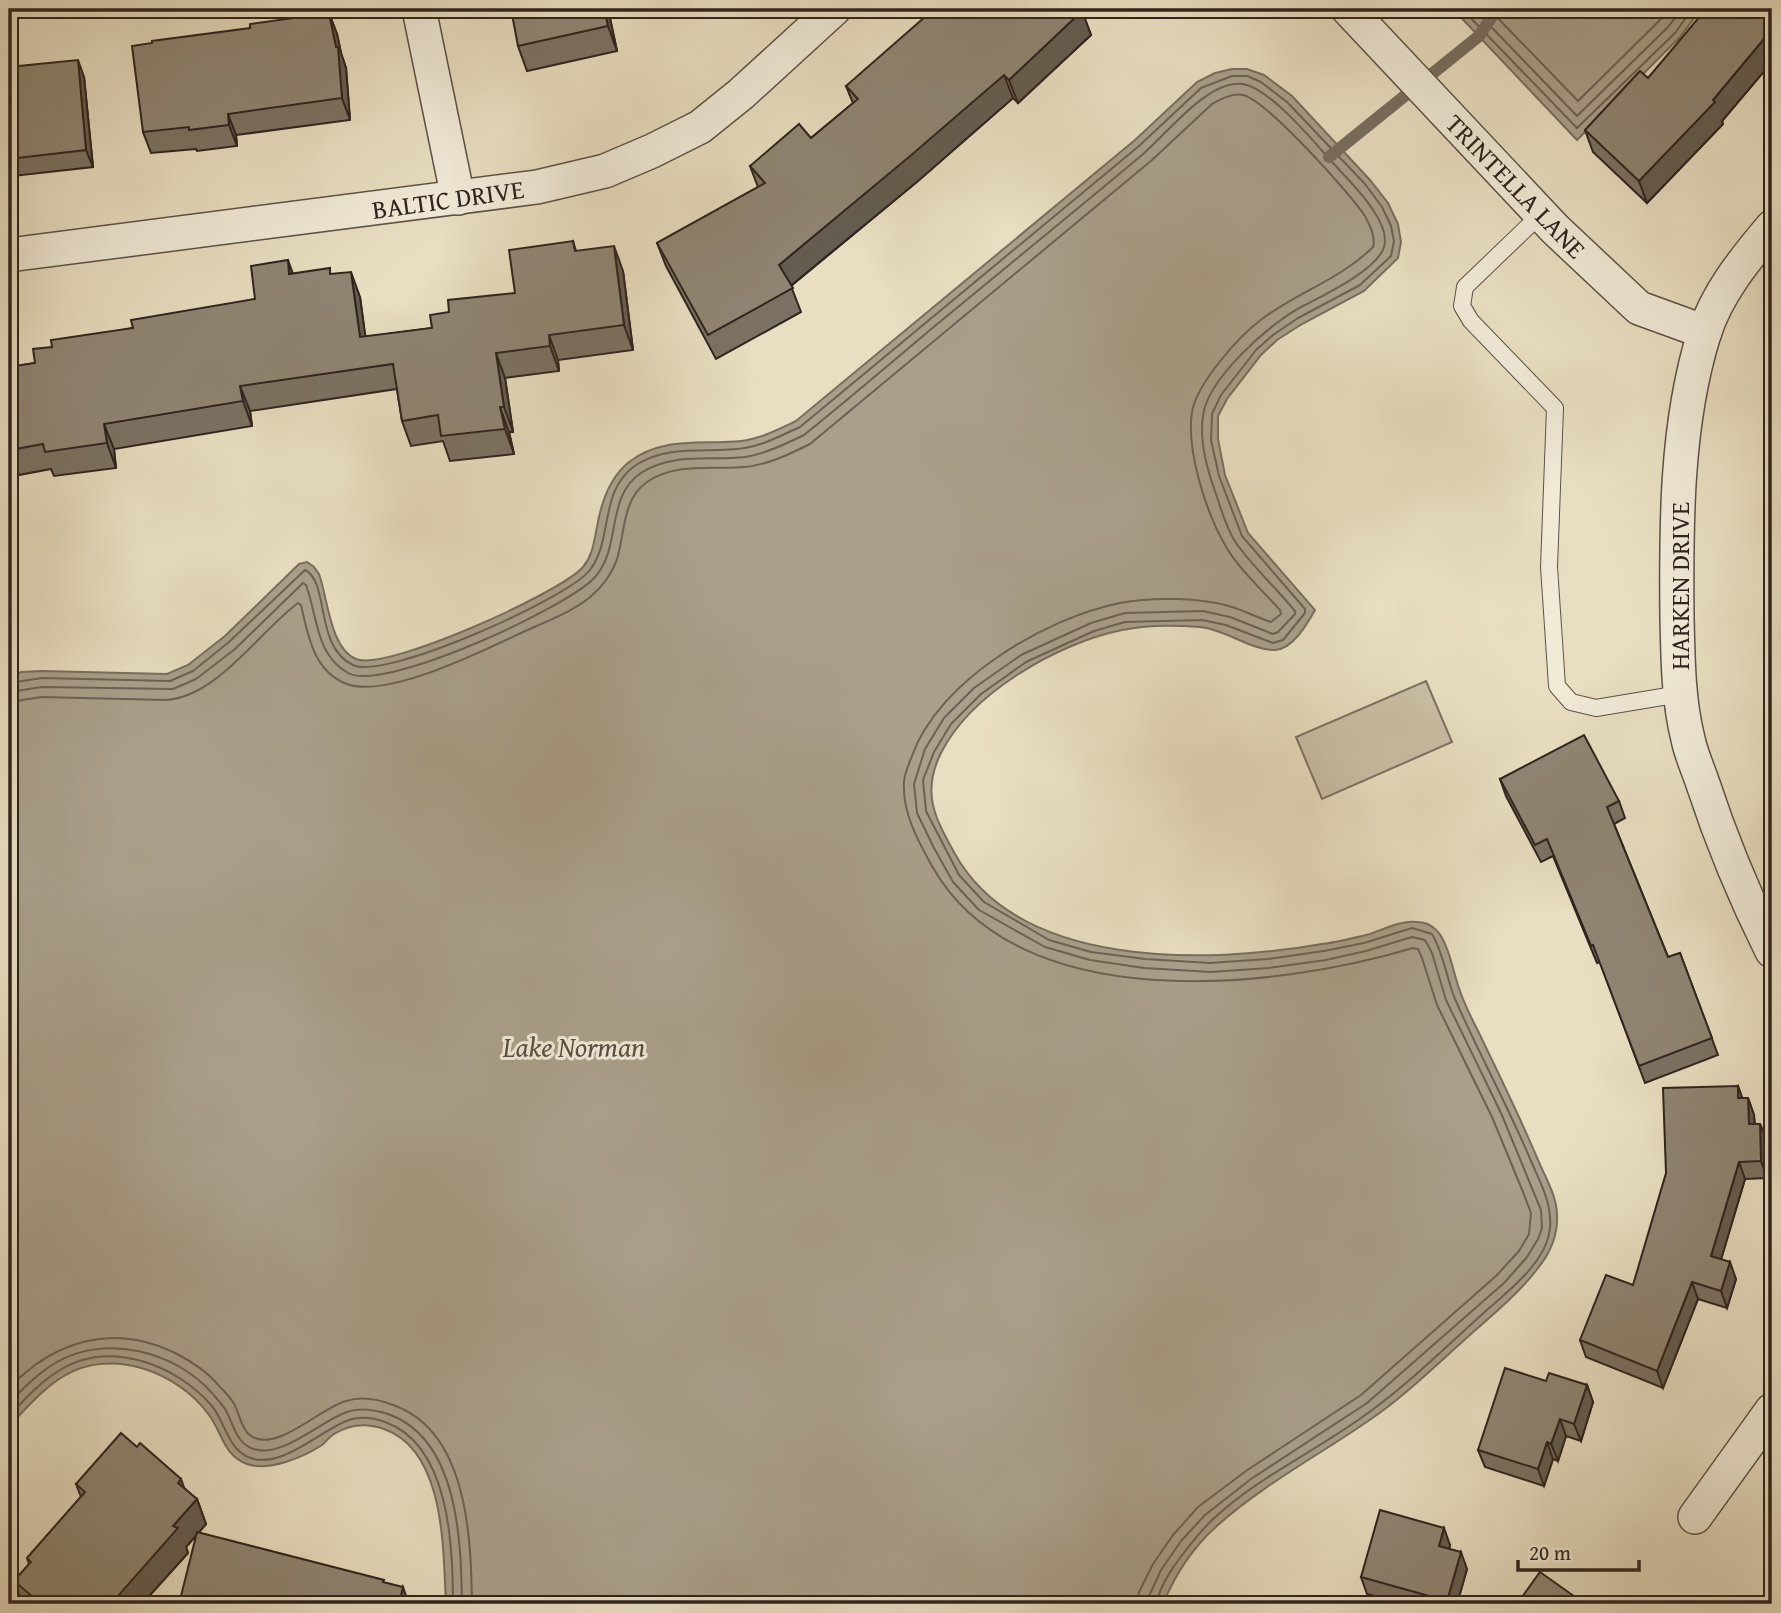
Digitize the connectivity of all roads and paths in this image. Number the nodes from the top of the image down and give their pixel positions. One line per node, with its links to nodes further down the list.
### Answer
1 (419, 9): 4 (street)
2 (834, 9): 4 (street, BALTIC DRIVE)
3 (1348, 9): 5 (street, TRINTELLA LANE)
4 (458, 198): 7 (street, BALTIC DRIVE)
5 (1541, 214): 8 (street, TRINTELLA LANE); 9 (lane)
6 (1772, 227): 8 (street, HARKEN DRIVE)
7 (9, 255)
8 (1705, 332): 9 (street, HARKEN DRIVE)
9 (1680, 694): 10 (street, HARKEN DRIVE)
10 (1772, 951)
11 (1772, 1410): 12 (street)
12 (1695, 1517)

